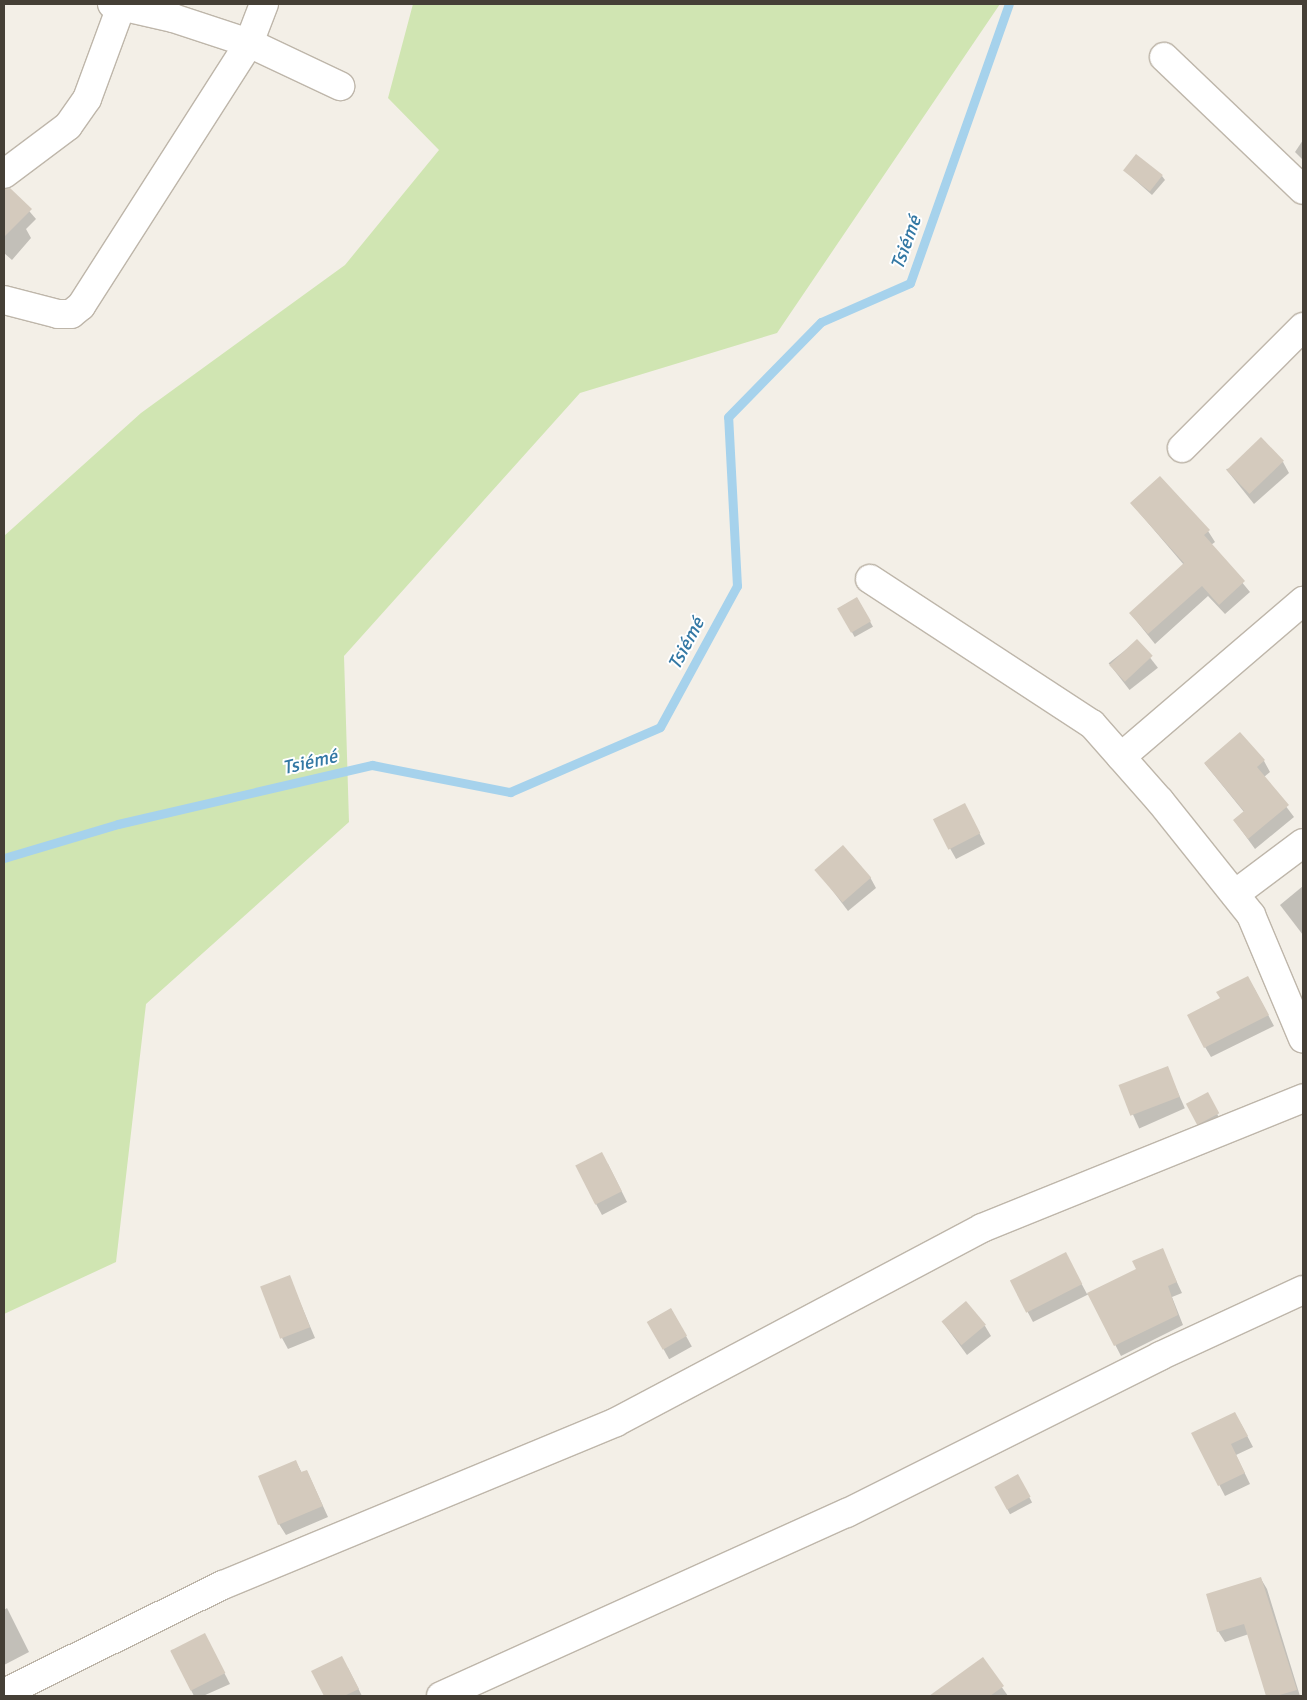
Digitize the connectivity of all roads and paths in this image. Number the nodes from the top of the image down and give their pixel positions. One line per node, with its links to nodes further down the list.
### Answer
1 (112, 4): 2 (street)
2 (122, 4): 4 (street); 7 (street)
3 (264, 4): 4 (street)
4 (249, 43): 6 (street); 9 (street)
5 (1164, 57): 8 (street)
6 (340, 86)
7 (4, 174)
8 (1303, 190)
9 (4, 300)
10 (1303, 327): 11 (street)
11 (1182, 448)
12 (870, 580): 14 (street)
13 (1303, 601): 14 (street)
14 (1121, 757): 16 (street)
15 (1303, 843): 16 (street)
16 (1235, 894): 17 (street)
17 (1303, 1040)
18 (1303, 1098): 20 (street)
19 (1303, 1290): 21 (street)
20 (4, 1693)
21 (441, 1696)

